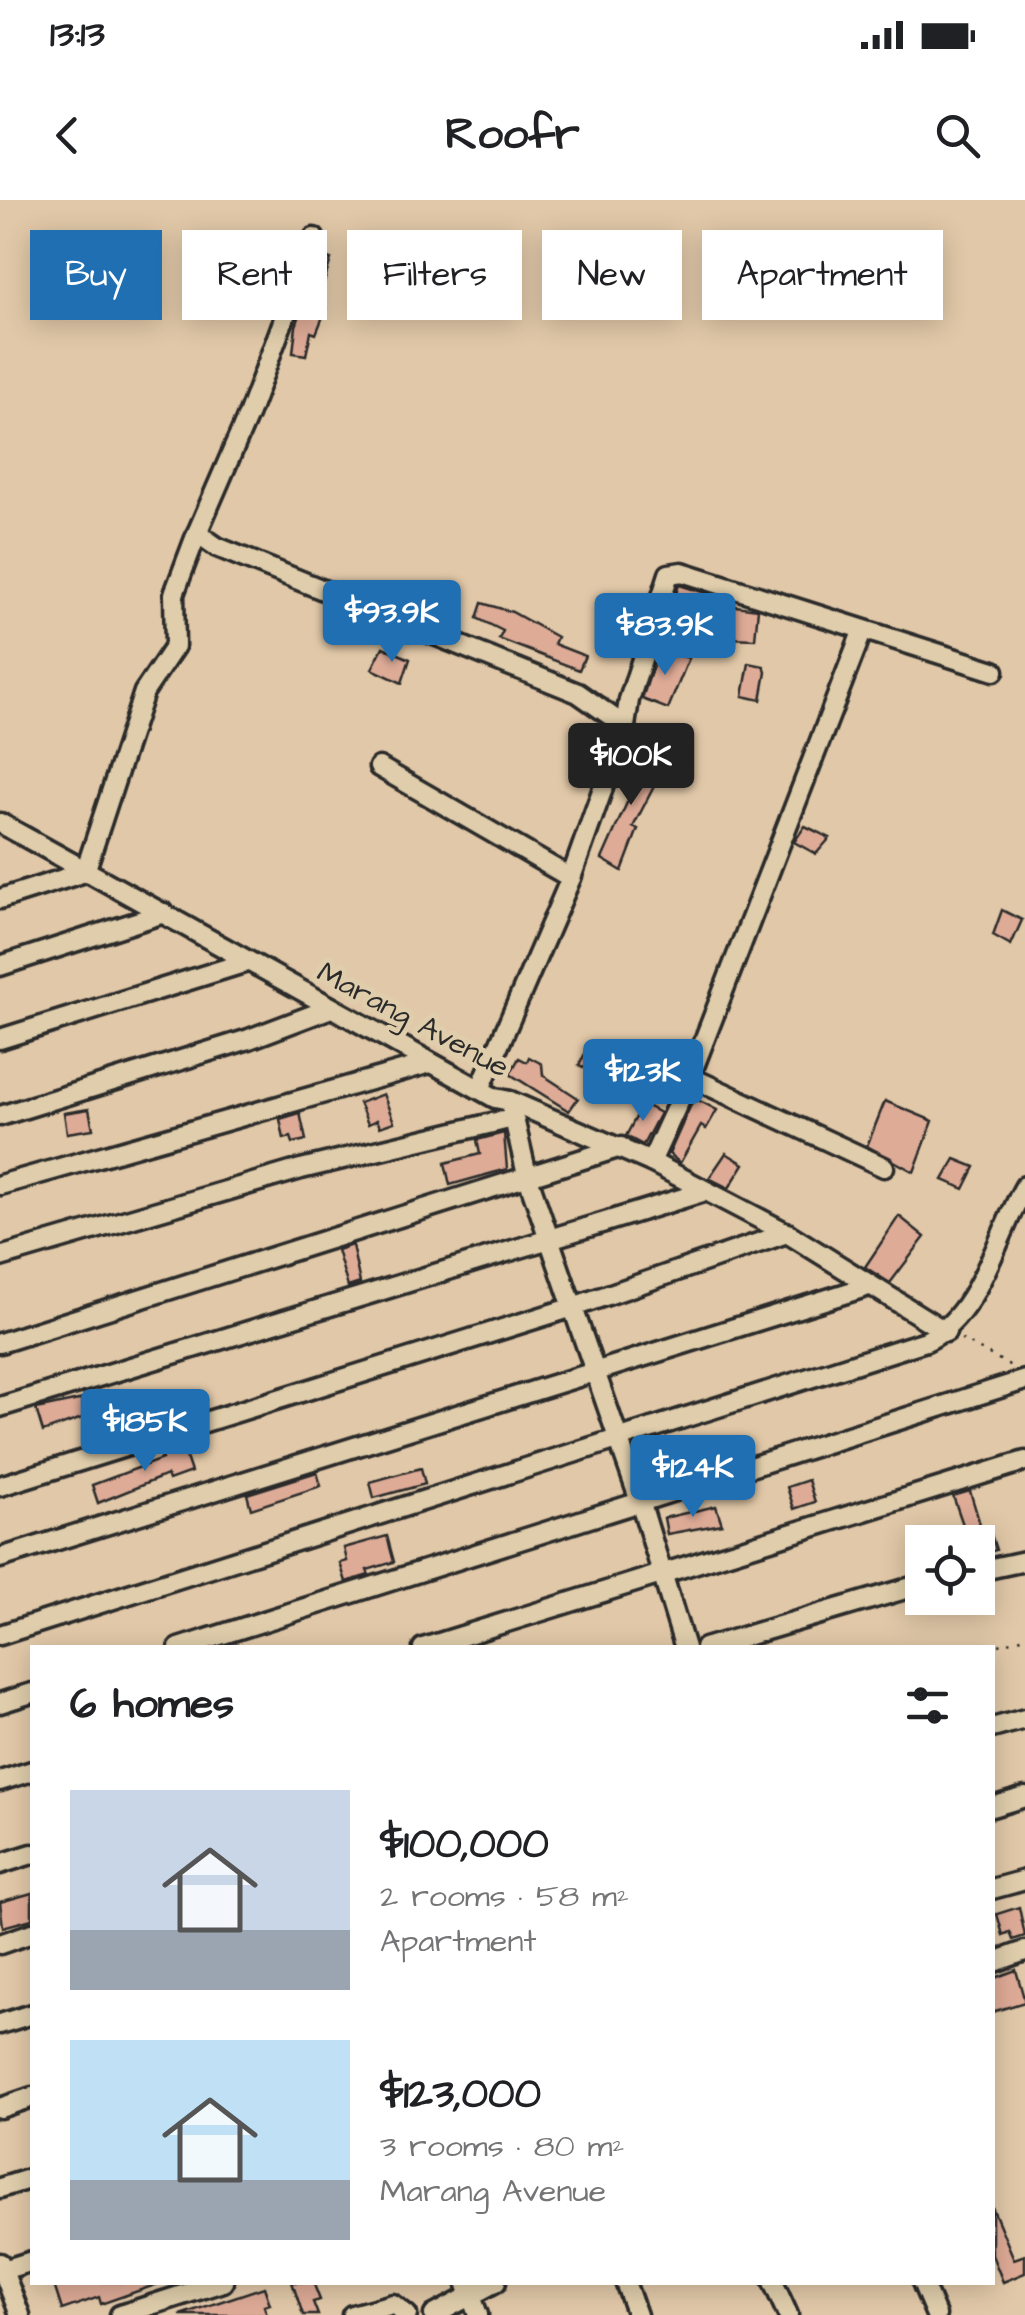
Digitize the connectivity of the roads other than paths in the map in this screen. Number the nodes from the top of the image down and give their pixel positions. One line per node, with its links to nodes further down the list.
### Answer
1 (285, 320): 2 (street)
2 (197, 533): 5 (street); 8 (street)
3 (862, 632): 4 (street); 5 (street); 17 (street)
4 (994, 671)
5 (625, 726): 9 (street)
6 (379, 767): 9 (street)
7 (0, 823): 8 (street, Marang Avenue)
8 (85, 872): 10 (street); 11 (street, Marang Avenue)
9 (571, 878): 18 (street)
10 (0, 899)
11 (164, 913): 12 (street); 13 (street, Marang Avenue)
12 (1, 962)
13 (248, 962): 14 (street, Marang Avenue); 15 (street)
14 (331, 1008): 16 (street, Marang Avenue); 20 (street)
15 (0, 1040)
16 (430, 1063): 18 (street, Marang Avenue); 25 (street)
17 (690, 1077): 22 (street); 23 (street)
18 (480, 1089): 19 (street, Marang Avenue)
19 (512, 1110): 21 (street); 24 (street, Marang Avenue); 30 (street)
20 (0, 1116)
21 (621, 1147): 22 (street); 24 (street)
22 (651, 1162): 27 (street)
23 (884, 1167)
24 (528, 1175): 29 (street, Marang Avenue); 34 (street)
25 (0, 1185)
26 (1025, 1186): 33 (street)
27 (703, 1192): 28 (street); 29 (street)
28 (787, 1234): 31 (street); 32 (street)
29 (549, 1242): 32 (street, Marang Avenue); 37 (street)
30 (0, 1257)
31 (868, 1286): 33 (street); 35 (street)
32 (570, 1308): 35 (street, Marang Avenue); 40 (street)
33 (946, 1332): 38 (street)
34 (0, 1343)
35 (594, 1373): 38 (street, Marang Avenue); 42 (street)
36 (1025, 1376): 41 (street)
37 (0, 1407)
38 (617, 1438): 41 (street, Marang Avenue); 47 (street)
39 (1025, 1462): 45 (street)
40 (0, 1486)
41 (641, 1504): 45 (street, Marang Avenue); 48 (street)
42 (0, 1558)
43 (1025, 1560): 44 (street)
44 (995, 1567)
45 (662, 1572): 49 (street); 50 (street, Marang Avenue)
46 (905, 1589): 51 (street)
47 (0, 1635)
48 (190, 1645)
49 (432, 1645)
50 (683, 1645)
51 (715, 1645)
52 (30, 1694): 53 (street)
53 (0, 1704)
54 (1025, 1718): 55 (street)
55 (995, 1727)
56 (30, 1772): 57 (street)
57 (0, 1781)
58 (1025, 1797): 59 (street)
59 (995, 1806)
60 (30, 1855): 61 (street)
61 (0, 1864)
62 (1025, 1880): 63 (street)
63 (995, 1888)
64 (30, 1935): 65 (street)
65 (0, 1944)
66 (1025, 1952): 67 (street)
67 (995, 1962)
68 (30, 2015): 69 (street)
69 (0, 2024)
70 (30, 2099): 71 (street)
71 (0, 2108)
72 (30, 2179): 73 (street)
73 (0, 2188)
74 (30, 2261): 75 (street)
75 (1, 2268): 81 (street)
76 (214, 2285): 82 (street)
77 (626, 2285): 87 (street)
78 (773, 2285): 88 (street)
79 (923, 2285): 89 (street)
80 (468, 2289): 85 (street); 86 (street)
81 (20, 2315)
82 (120, 2315)
83 (352, 2315): 84 (street)
84 (407, 2315)
85 (434, 2315)
86 (478, 2315)
87 (637, 2315)
88 (788, 2315)
89 (936, 2315)

